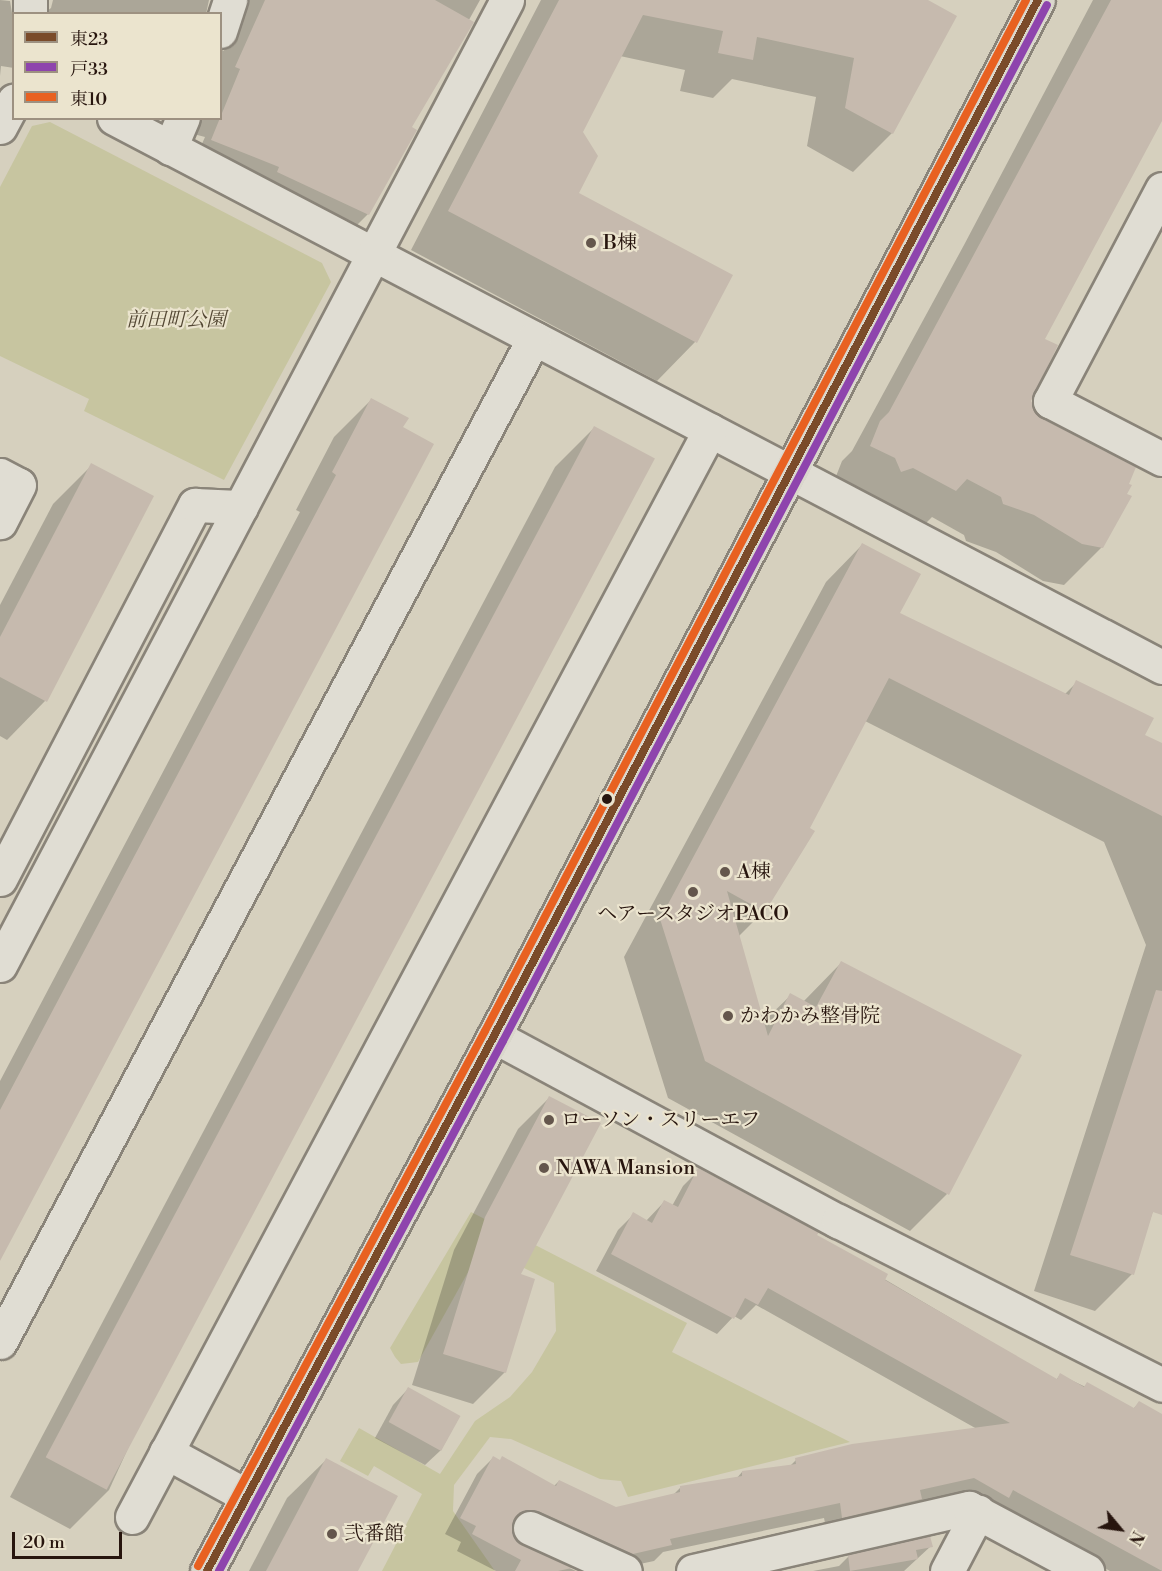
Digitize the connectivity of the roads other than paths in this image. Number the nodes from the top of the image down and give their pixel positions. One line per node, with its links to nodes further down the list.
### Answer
1 (230, 0): 4 (street)
2 (507, 0): 11 (street)
3 (1038, 0): 15 (main road)
4 (222, 25)
5 (12, 105): 8 (street)
6 (118, 120): 9 (street)
7 (182, 120): 9 (street)
8 (0, 127)
9 (170, 148): 11 (street)
10 (1162, 189): 14 (street)
11 (374, 255): 12 (street); 17 (street)
12 (534, 338): 13 (street); 23 (street)
13 (710, 430): 15 (street); 25 (street)
14 (1162, 459)
15 (789, 471): 19 (street); 22 (main road)
16 (0, 475): 18 (street)
17 (241, 507): 20 (street); 21 (street)
18 (0, 522)
19 (1162, 667)
20 (0, 879)
21 (0, 965)
22 (494, 1036): 24 (street); 26 (main road)
23 (0, 1342)
24 (1162, 1385)
25 (166, 1452): 26 (street); 28 (street)
26 (247, 1496): 30 (main road)
27 (978, 1512): 32 (street); 33 (street); 34 (street)
28 (132, 1517)
29 (530, 1528): 31 (street)
30 (207, 1571)
31 (625, 1571)
32 (693, 1571)
33 (947, 1571)
34 (1087, 1571)

